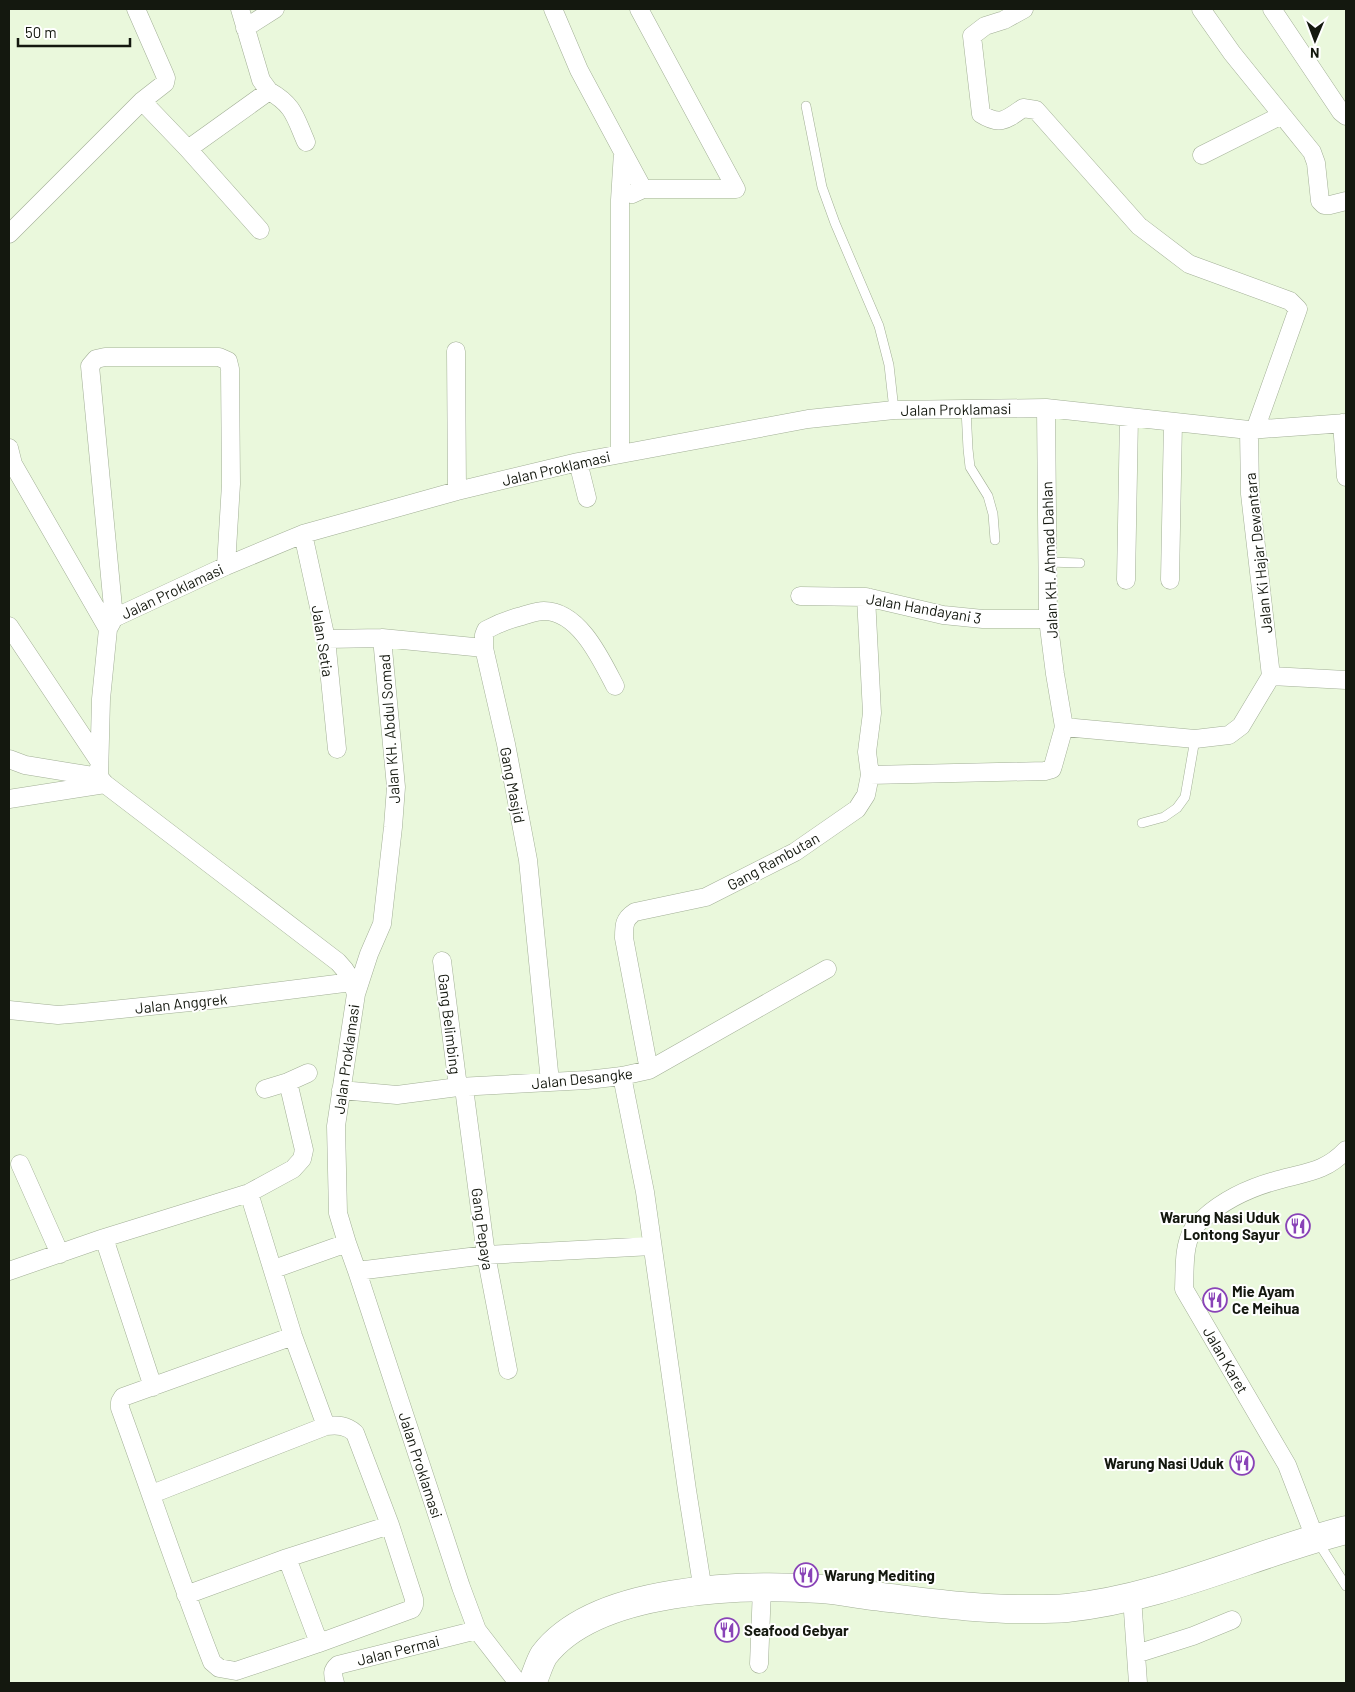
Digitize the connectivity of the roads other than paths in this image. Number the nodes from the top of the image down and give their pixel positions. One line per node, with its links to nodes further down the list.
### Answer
1 (136, 9): 11 (street)
2 (240, 9): 9 (street)
3 (275, 9): 9 (street)
4 (552, 9): 17 (street)
5 (639, 9): 19 (street)
6 (1024, 9): 31 (street)
7 (1201, 9): 13 (street)
8 (1272, 9): 14 (street)
9 (245, 28): 10 (street)
10 (269, 91): 15 (street); 16 (street)
11 (142, 100): 16 (street); 23 (street)
12 (806, 106): 27 (lane)
13 (1282, 116): 18 (street); 21 (street)
14 (1346, 116)
15 (306, 142)
16 (188, 149): 22 (street)
17 (622, 152): 19 (street); 20 (street)
18 (1202, 155)
19 (643, 189): 20 (street)
20 (620, 200): 32 (street)
21 (1346, 200)
22 (260, 230)
23 (9, 234)
24 (456, 351): 36 (street)
25 (1046, 408): 26 (street, Jalan Proklamasi); 28 (street, Jalan Proklamasi); 40 (street, Jalan KH. Ahmad Dahlan)
26 (966, 409): 27 (street, Jalan Proklamasi); 39 (lane)
27 (894, 410): 32 (street, Jalan Proklamasi)
28 (1129, 417): 29 (street, Jalan Proklamasi); 43 (street)
29 (1173, 422): 31 (street, Jalan Proklamasi); 44 (street)
30 (1344, 423): 31 (street, Jalan Proklamasi); 35 (street)
31 (1252, 430): 53 (street, Jalan Ki Hajar Dewantara)
32 (620, 453): 34 (street, Jalan Proklamasi)
33 (10, 459): 48 (street)
34 (578, 462): 36 (street, Jalan Proklamasi); 37 (street)
35 (1346, 477)
36 (457, 491): 38 (street, Jalan Proklamasi)
37 (587, 498)
38 (303, 534): 42 (street, Jalan Proklamasi); 51 (street, Jalan Setia)
39 (995, 540)
40 (1048, 562): 41 (lane); 47 (street, Jalan KH. Ahmad Dahlan)
41 (1080, 563)
42 (226, 566): 48 (street, Jalan Proklamasi); 48 (street)
43 (1126, 580)
44 (1170, 580)
45 (800, 596): 46 (street, Jalan Handayani 3)
46 (866, 597): 47 (street, Jalan Handayani 3); 61 (street, Gang Rambutan)
47 (1048, 619): 56 (street, Jalan KH. Ahmad Dahlan)
48 (111, 623): 60 (street, Jalan Proklamasi)
49 (9, 626): 60 (street)
50 (382, 638): 51 (street); 52 (street); 66 (street, Jalan KH. Abdul Somad)
51 (326, 639): 58 (street, Jalan Setia)
52 (484, 648): 55 (street); 72 (street, Gang Masjid)
53 (1271, 676): 54 (street); 57 (street)
54 (1346, 680)
55 (615, 686)
56 (1064, 727): 57 (street); 61 (street)
57 (1195, 739): 63 (lane)
58 (337, 749)
59 (9, 759): 60 (street)
60 (101, 774): 62 (street); 66 (street, Jalan Proklamasi)
61 (870, 775): 68 (street, Gang Rambutan)
62 (9, 799)
63 (1142, 823)
64 (442, 961): 73 (street, Gang Belimbing)
65 (826, 969): 68 (street, Jalan Desangke)
66 (354, 988): 67 (street, Jalan Anggrek); 75 (street, Jalan Proklamasi)
67 (9, 1010)
68 (649, 1070): 70 (street, Jalan Desangke)
69 (308, 1073): 71 (street)
70 (622, 1076): 72 (street, Jalan Desangke); 81 (street)
71 (288, 1082): 74 (street); 78 (street)
72 (550, 1082): 73 (street, Jalan Desangke)
73 (461, 1088): 75 (street, Jalan Desangke); 83 (street, Gang Pepaya)
74 (265, 1089)
75 (341, 1090): 80 (street, Jalan Proklamasi)
76 (1346, 1150): 94 (street, Jalan Karet)
77 (20, 1164): 82 (street)
78 (249, 1193): 79 (street); 84 (street)
79 (104, 1238): 82 (street); 89 (street)
80 (347, 1243): 84 (street); 85 (street, Jalan Proklamasi)
81 (652, 1246): 83 (street); 98 (street)
82 (60, 1254): 86 (street)
83 (486, 1255): 85 (street); 88 (street, Gang Pepaya)
84 (274, 1269): 87 (street)
85 (357, 1270): 102 (street, Jalan Proklamasi)
86 (9, 1271)
87 (294, 1336): 89 (street); 90 (street)
88 (508, 1370)
89 (153, 1387): 91 (street)
90 (326, 1426): 91 (street); 92 (street)
91 (152, 1494): 99 (street)
92 (390, 1525): 95 (street); 103 (street)
93 (1346, 1530): 94 (highway)
94 (1315, 1538): 96 (lane); 100 (highway)
95 (287, 1558): 99 (street); 103 (street)
96 (1346, 1586)
97 (762, 1588): 98 (highway); 100 (highway); 105 (street)
98 (703, 1591): 108 (highway)
99 (186, 1595): 103 (street)
100 (1132, 1598): 104 (street)
101 (1232, 1620): 104 (street)
102 (477, 1630): 106 (street, Jalan Permai); 107 (street, Jalan Proklamasi)
103 (319, 1643)
104 (1136, 1654): 109 (street)
105 (759, 1664)
106 (334, 1683)
107 (518, 1683)
108 (532, 1683)
109 (1138, 1683)

